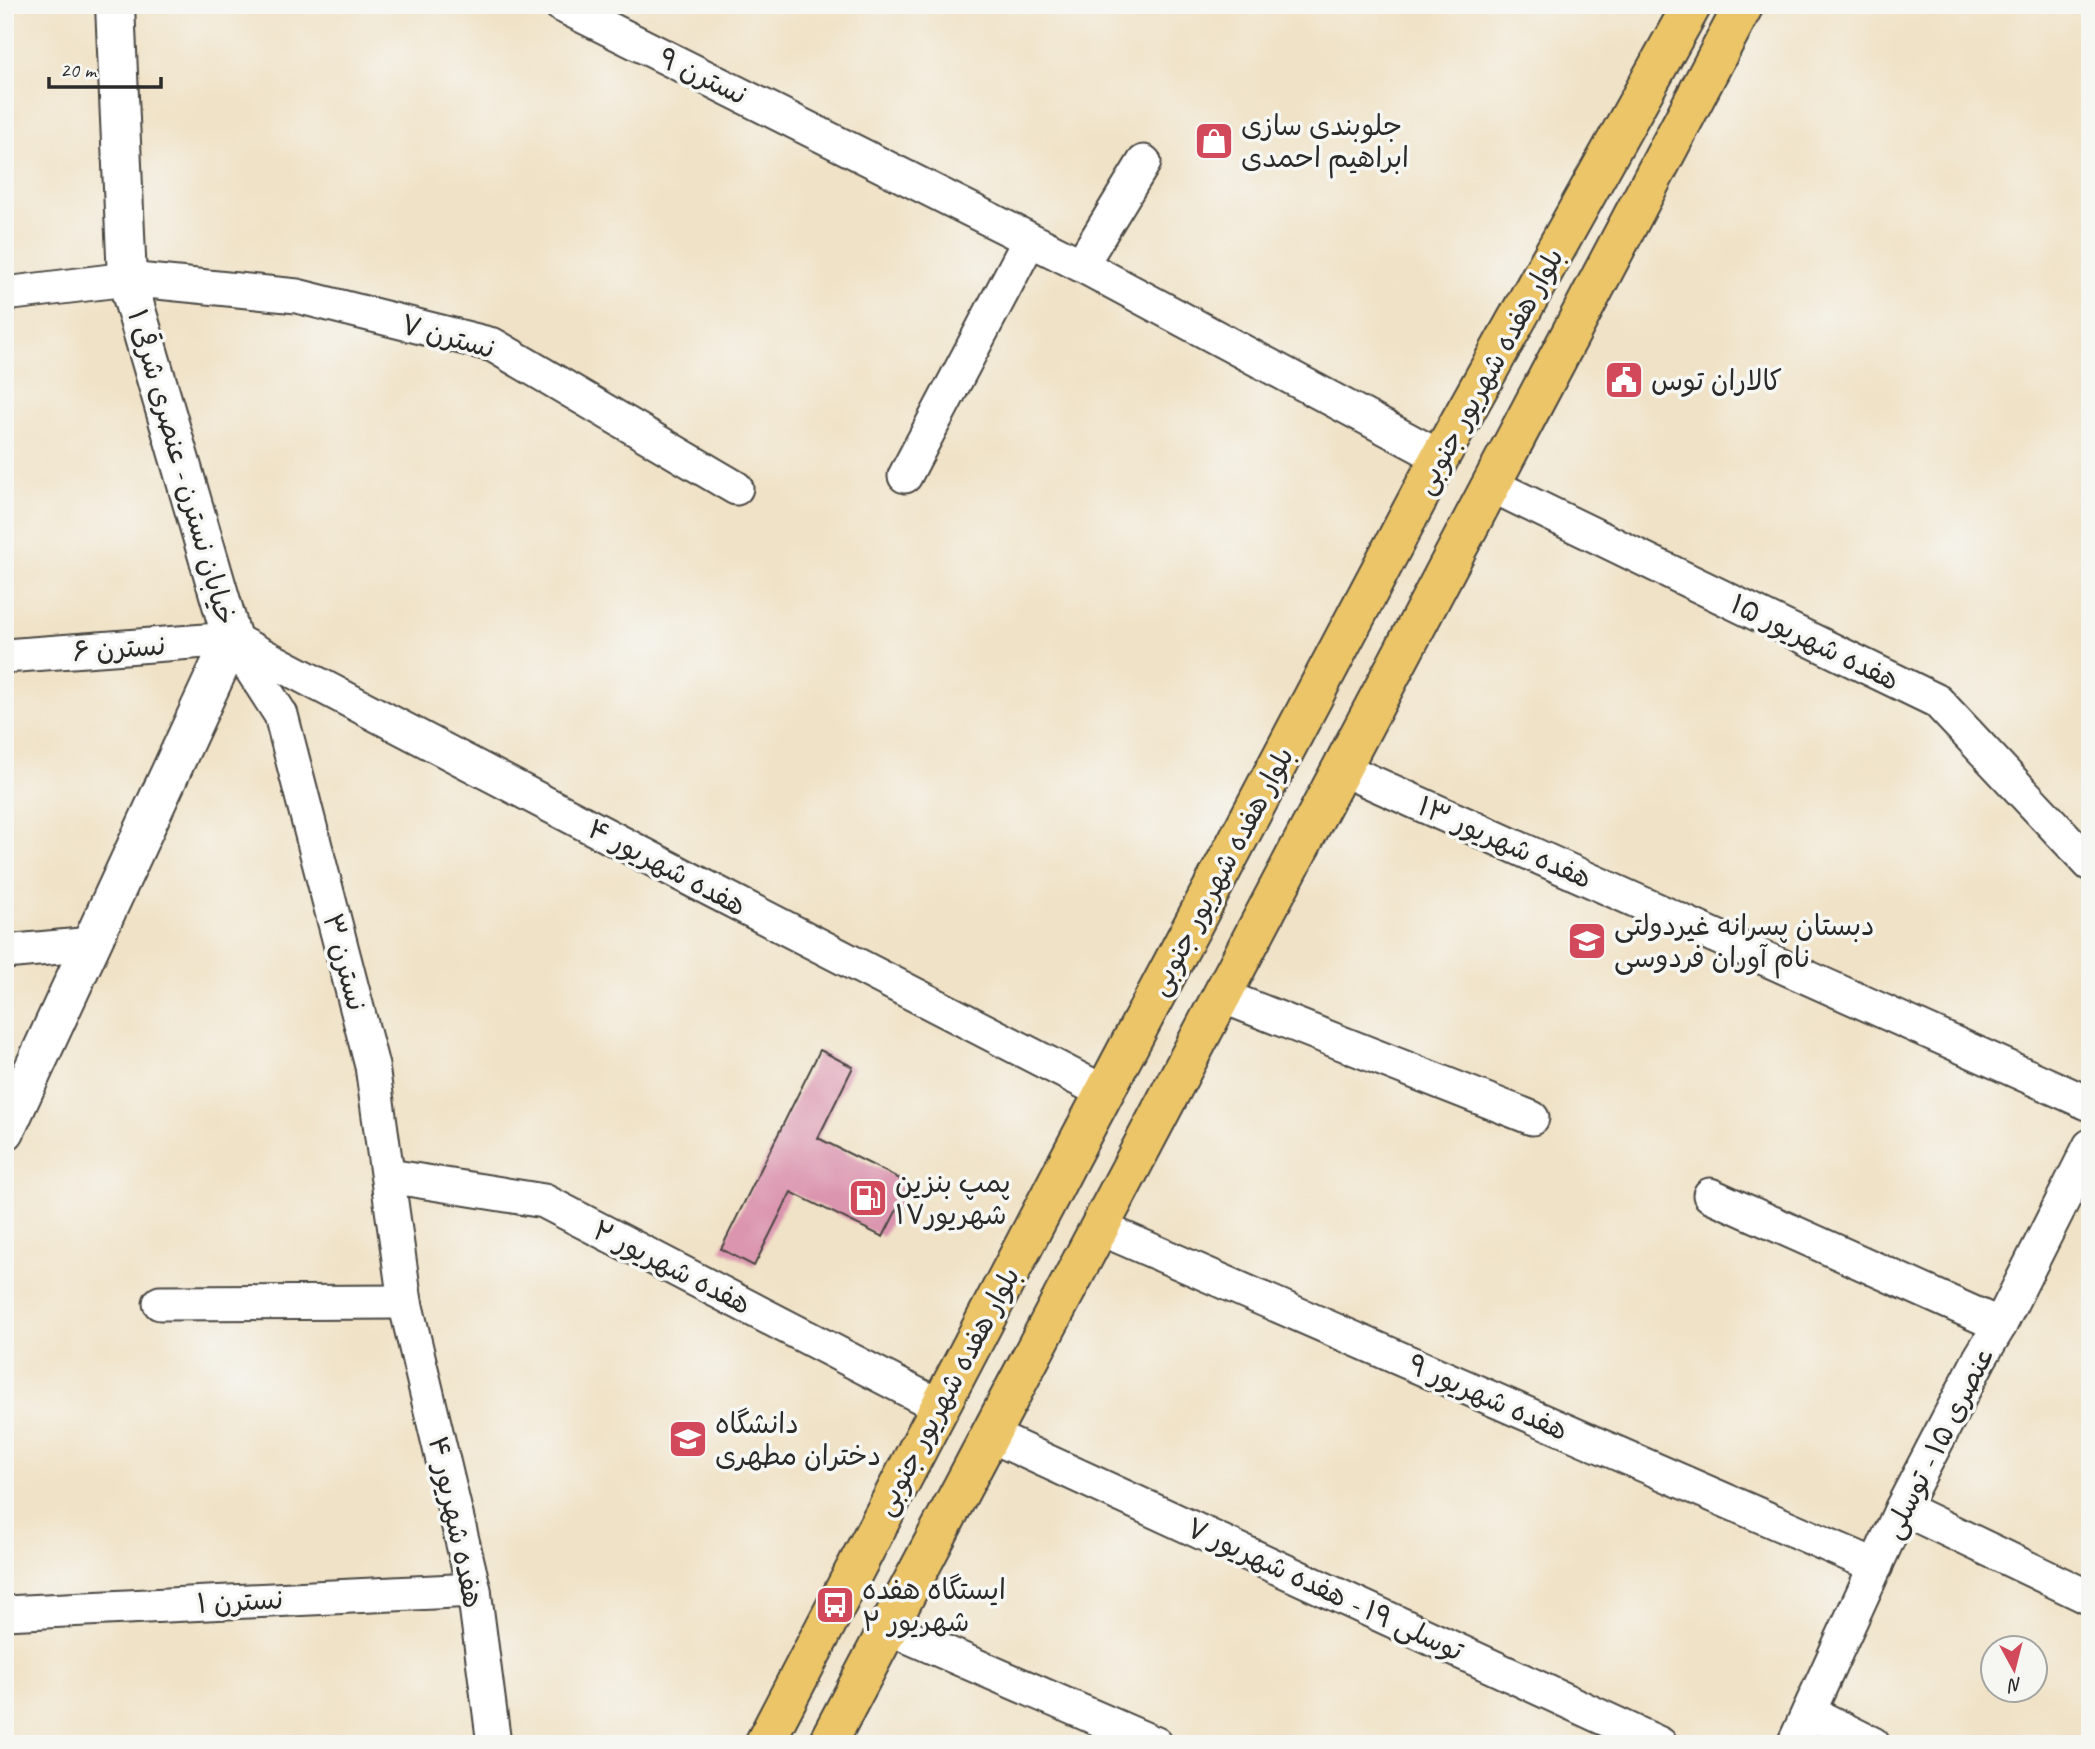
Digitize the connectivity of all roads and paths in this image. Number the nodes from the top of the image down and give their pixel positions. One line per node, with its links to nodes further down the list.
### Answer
1 (115, 5): 8 (street, خیابان نسترن - عنصری شرقی ۱)
2 (561, 5): 6 (street, نسترن ۹)
3 (1744, 5): 12 (main road, بلوار هفده شهریور جنوبی)
4 (1691, 6): 10 (main road, بلوار هفده شهریور جنوبی)
5 (1144, 162): 7 (street)
6 (1029, 241): 7 (street, نسترن ۹); 11 (street)
7 (1081, 265): 10 (street, نسترن ۹)
8 (127, 279): 9 (street, نسترن ۷); 13 (street, نسترن ۷); 14 (street, خیابان نسترن - عنصری شرقی ۱)
9 (5, 294)
10 (1440, 457): 23 (main road, بلوار هفده شهریور جنوبی)
11 (905, 476)
12 (1491, 485): 18 (main road, بلوار هفده شهریور جنوبی); 19 (street, هفده شهریور ۱۵)
13 (736, 488)
14 (232, 639): 15 (street, نسترن ۶); 16 (street, هفده شهریور ۴); 17 (street, نسترن ۳); 20 (street, خیابان نسترن - عنصری شرقی ۱)
15 (5, 656)
16 (316, 682): 17 (street); 23 (street, هفده شهریور ۴)
17 (281, 715): 28 (street, نسترن ۳)
18 (1342, 769): 22 (main road, بلوار هفده شهریور جنوبی); 24 (street, هفده شهریور ۱۳)
19 (2090, 864)
20 (92, 944): 21 (street); 26 (street, خیابان نسترن - عنصری شرقی ۱)
21 (5, 952)
22 (1222, 996): 25 (street); 30 (main road, بلوار هفده شهریور جنوبی)
23 (1104, 1092): 34 (main road, بلوار هفده شهریور جنوبی)
24 (2090, 1104)
25 (1532, 1118)
26 (5, 1131)
27 (2090, 1146): 33 (street, عنصری ۱۵ - توسلی)
28 (389, 1176): 31 (street, نسترن ۳); 34 (street, هفده شهریور ۲)
29 (1710, 1195): 33 (street)
30 (1100, 1228): 35 (main road, بلوار هفده شهریور جنوبی); 37 (street, هفده شهریور ۹)
31 (405, 1302): 32 (street); 38 (street, هفده شهریور ۴)
32 (160, 1303)
33 (2000, 1325): 36 (street, عنصری ۱۵ - توسلی)
34 (939, 1406): 44 (main road, بلوار هفده شهریور جنوبی)
35 (990, 1435): 41 (main road, بلوار هفده شهریور جنوبی); 47 (street, توسلی ۱۹ - هفده شهریور ۷)
36 (1902, 1508): 37 (street, عنصری ۱۵ - توسلی); 39 (street)
37 (1876, 1566): 42 (street, عنصری ۱۵ - توسلی)
38 (474, 1590): 40 (street, نسترن ۱); 43 (street, هفده شهریور ۴)
39 (2090, 1598)
40 (5, 1613)
41 (889, 1628): 45 (main road, بلوار هفده شهریور جنوبی); 46 (street)
42 (1809, 1712): 48 (street, عنصری ۱۵ - توسلی); 49 (street)
43 (494, 1744)
44 (764, 1744)
45 (827, 1744)
46 (1156, 1744)
47 (1660, 1744)
48 (1794, 1744)
49 (1873, 1744)

